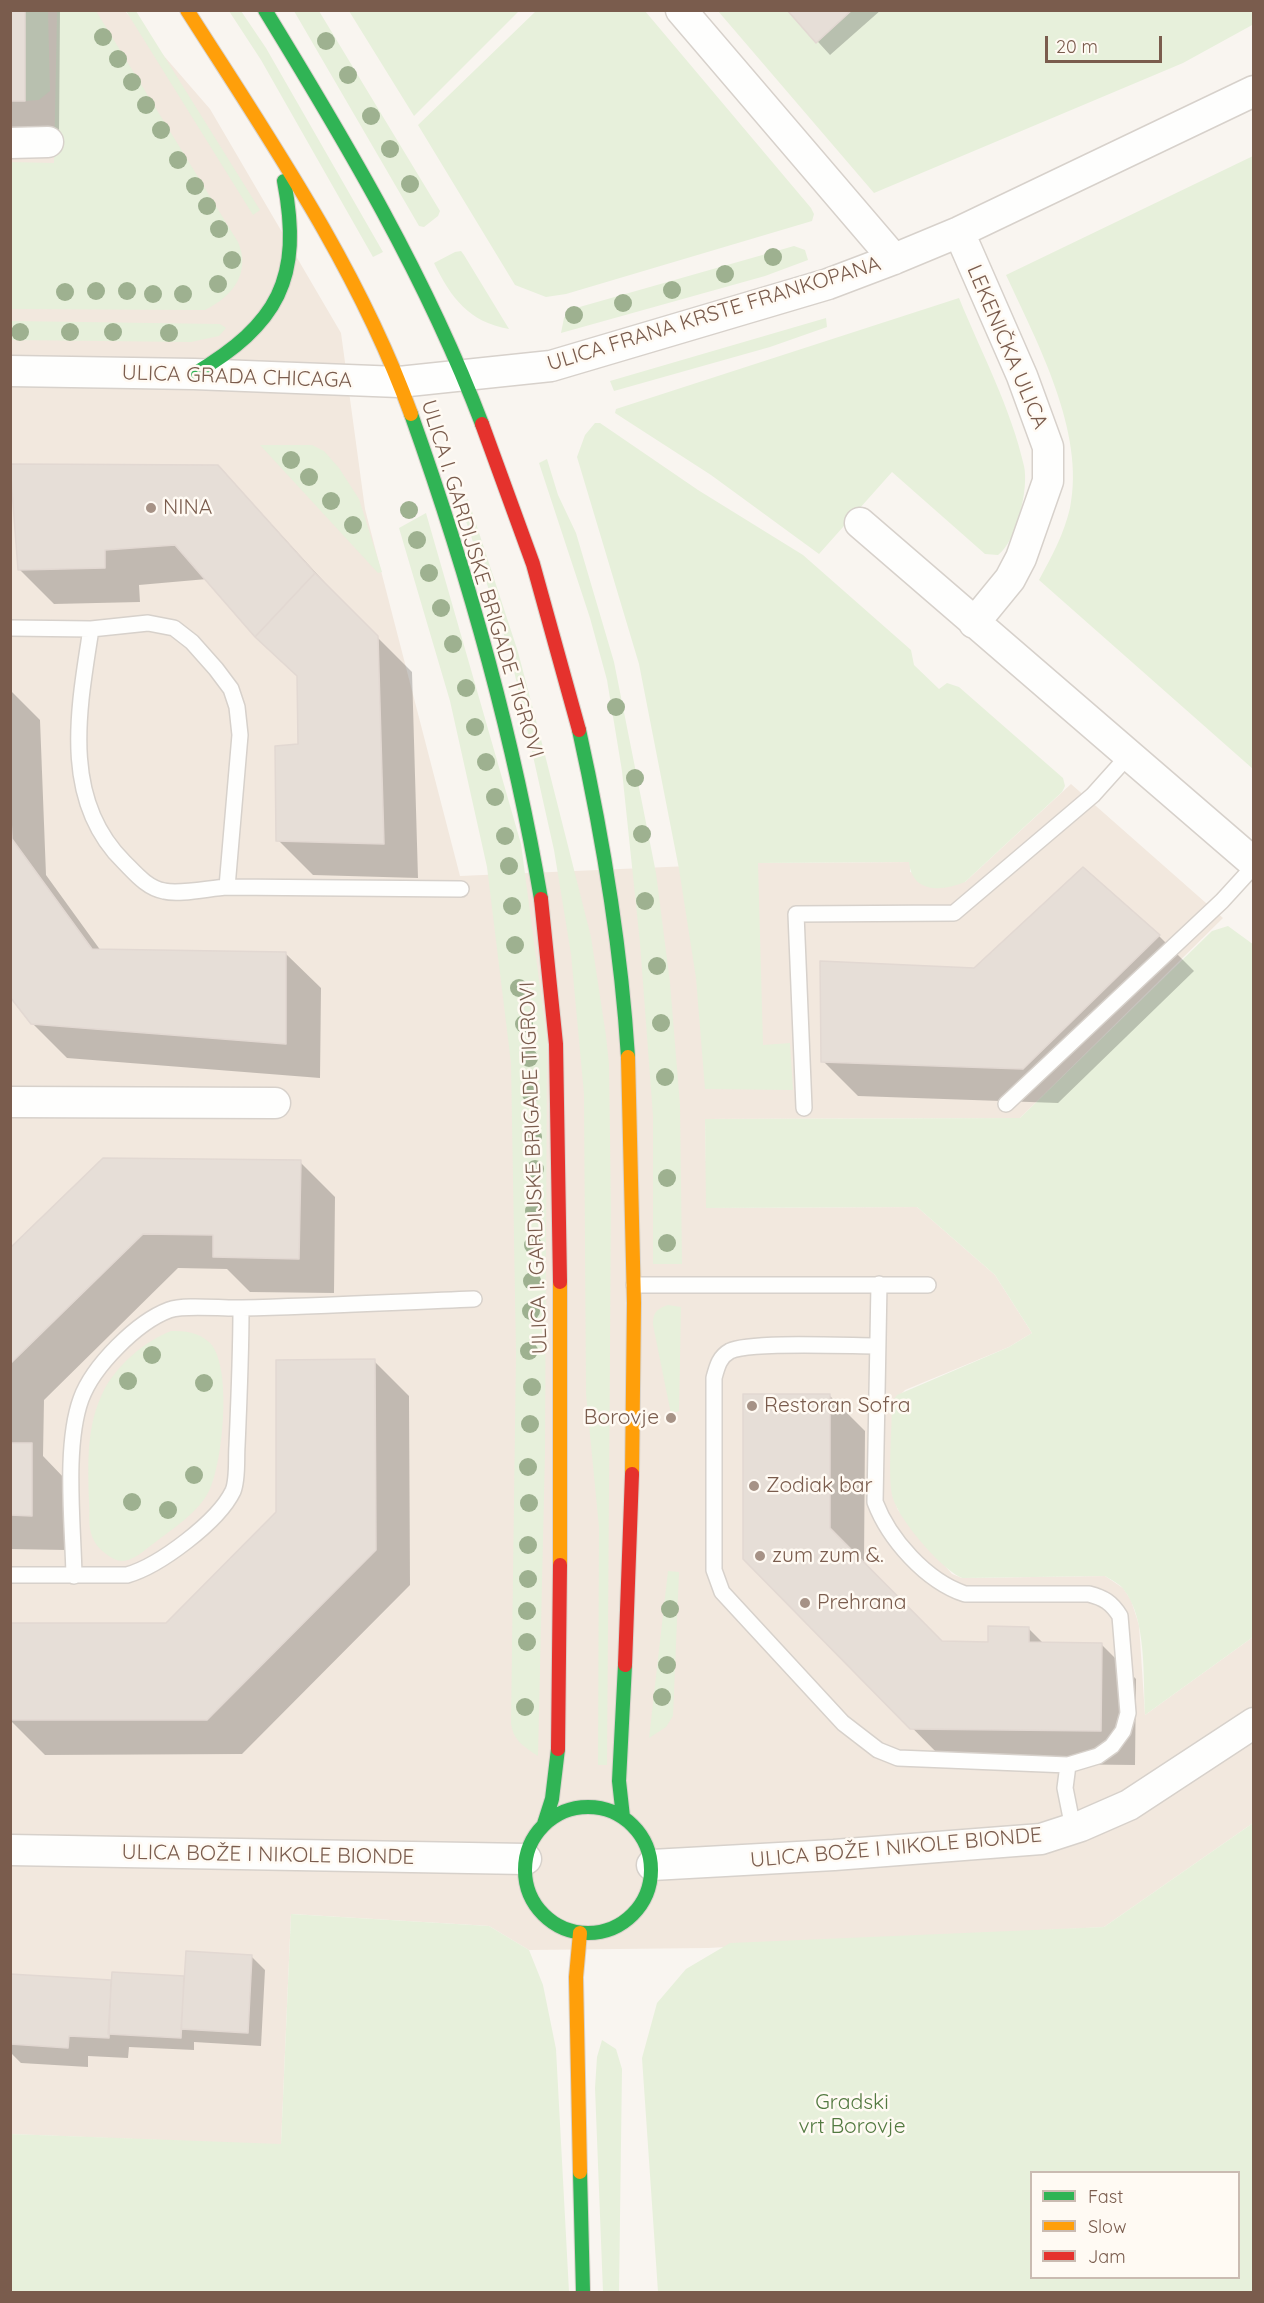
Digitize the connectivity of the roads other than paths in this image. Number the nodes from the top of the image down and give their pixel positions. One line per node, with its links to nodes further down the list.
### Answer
1 (187, 10): 7 (street, ULICA I. GARDIJSKE BRIGADE TIGROVI)
2 (265, 10): 12 (street, ULICA I. GARDIJSKE BRIGADE TIGROVI)
3 (681, 10): 9 (street, ULICA FRANA KRSTE FRANKOPANA)
4 (1254, 91): 8 (street, ULICA FRANA KRSTE FRANKOPANA)
5 (48, 142): 6 (street)
6 (10, 143)
7 (277, 153): 11 (street); 13 (street, ULICA I. GARDIJSKE BRIGADE TIGROVI)
8 (959, 232): 9 (street, ULICA FRANA KRSTE FRANKOPANA); 15 (street, LEKENIČKA ULICA)
9 (894, 259): 12 (street, ULICA FRANA KRSTE FRANKOPANA)
10 (10, 371): 11 (street, ULICA GRADA CHICAGA)
11 (194, 374): 13 (street, ULICA GRADA CHICAGA)
12 (463, 377): 13 (street, ULICA GRADA CHICAGA); 27 (street, ULICA I. GARDIJSKE BRIGADE TIGROVI)
13 (399, 382): 37 (street, ULICA I. GARDIJSKE BRIGADE TIGROVI)
14 (860, 523): 15 (street)
15 (974, 623): 18 (street)
16 (10, 628): 17 (lane)
17 (91, 628): 20 (lane); 20 (lane)
18 (1128, 756): 19 (street); 25 (lane)
19 (1254, 865): 24 (lane)
20 (227, 887): 21 (lane)
21 (461, 889)
22 (10, 1102): 23 (street)
23 (275, 1103)
24 (1006, 1104)
25 (804, 1108)
26 (879, 1284): 27 (lane); 28 (lane); 31 (lane)
27 (634, 1285): 36 (street, ULICA I. GARDIJSKE BRIGADE TIGROVI)
28 (928, 1285)
29 (474, 1299): 30 (lane)
30 (241, 1308): 33 (lane); 33 (lane)
31 (877, 1346): 35 (lane); 35 (lane)
32 (10, 1575): 33 (lane)
33 (74, 1576)
34 (1254, 1723): 38 (street, ULICA BOŽE I NIKOLE BIONDE)
35 (1068, 1765): 38 (lane)
36 (623, 1817): 37 (street); 41 (street)
37 (544, 1824): 40 (street)
38 (1073, 1828): 41 (street, ULICA BOŽE I NIKOLE BIONDE)
39 (10, 1850): 40 (street, ULICA BOŽE I NIKOLE BIONDE)
40 (526, 1859): 42 (street)
41 (652, 1865): 42 (street)
42 (580, 1934): 43 (street)
43 (583, 2292)

